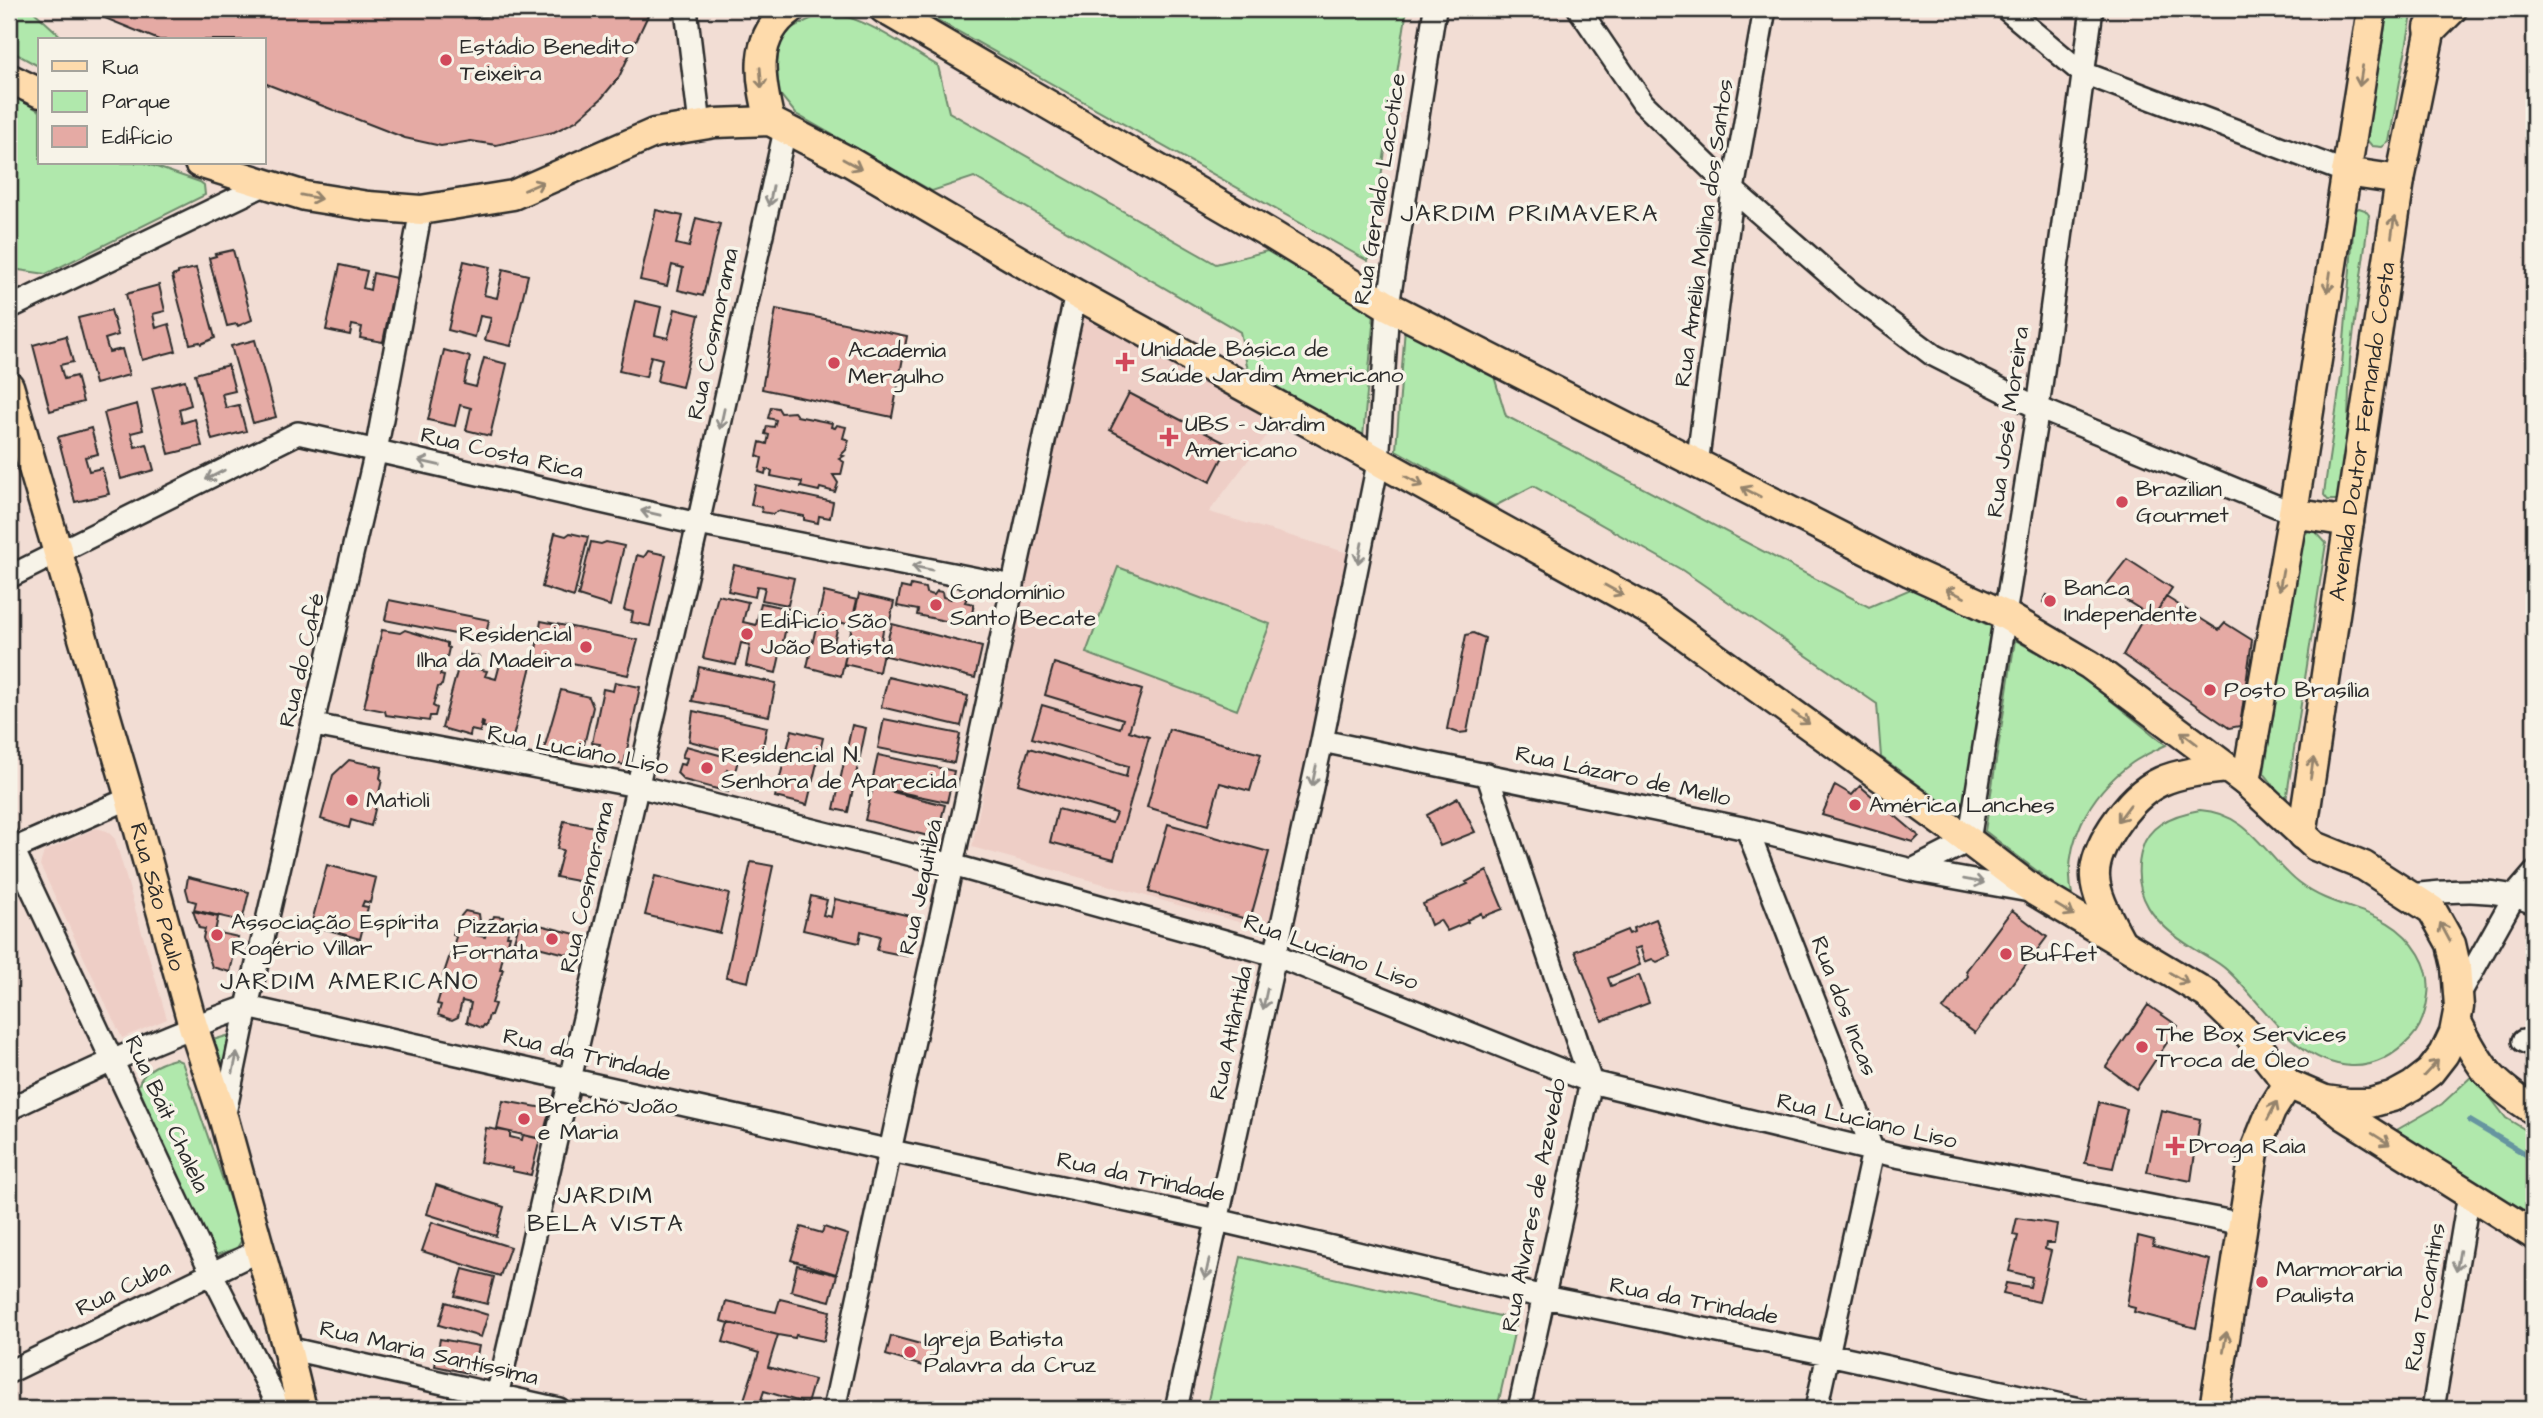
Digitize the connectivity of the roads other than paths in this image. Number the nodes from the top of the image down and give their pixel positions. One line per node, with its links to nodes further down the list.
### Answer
1 (686, 9): 14 (street)
2 (792, 9): 15 (main road, one-way to 15)
3 (884, 9): 23 (main road)
4 (1435, 9): 23 (street, Rua Geraldo Lacotice)
5 (1579, 9): 20 (street)
6 (1765, 9): 20 (street, Rua Amélia Molina dos Santos)
7 (2006, 9): 11 (street)
8 (2092, 9): 11 (street, Rua José Moreira)
9 (2372, 9): 17 (main road, one-way to 17)
10 (2438, 15): 18 (main road, Avenida Doutor Fernando Costa)
11 (2081, 72): 17 (street); 26 (street, Rua José Moreira)
12 (9, 78): 13 (main road)
13 (38, 92)
14 (700, 125): 15 (main road); 21 (main road, one-way to 14)
15 (778, 125): 22 (main road, one-way to 22); 32 (street, Rua Cosmorama, one-way to 32)
16 (202, 164): 19 (main road)
17 (2346, 172): 18 (main road); 30 (main road, one-way to 30)
18 (2400, 180): 31 (main road, Avenida Doutor Fernando Costa, one-way to 18)
19 (264, 185): 21 (main road, one-way to 21); 24 (street)
20 (1733, 190): 26 (street); 29 (street, Rua Amélia Molina dos Santos)
21 (421, 210): 27 (street, Rua do Café)
22 (1076, 294): 28 (main road); 35 (street, Rua Jequitibá)
23 (1388, 306): 28 (street, Rua Geraldo Lacotice); 29 (main road)
24 (9, 308)
25 (9, 386): 33 (main road, Rua São Paulo)
26 (2038, 408): 30 (street); 36 (street, Rua José Moreira)
27 (376, 451): 32 (street, Rua Costa Rica, one-way to 27); 33 (street, Rua Costa Rica, one-way to 33); 37 (street, Rua do Café)
28 (1378, 463): 38 (street, Rua Atlântida, one-way to 38); 45 (main road, one-way to 45)
29 (1698, 465): 36 (main road, one-way to 29)
30 (2293, 513): 31 (main road); 40 (main road, one-way to 40)
31 (2349, 522): 44 (main road, Avenida Doutor Fernando Costa, one-way to 31)
32 (698, 524): 35 (street, Rua Costa Rica, one-way to 32); 41 (street, Rua Cosmorama)
33 (57, 554): 34 (street, Rua Costa Rica); 42 (main road, Rua São Paulo)
34 (9, 577)
35 (1013, 586): 47 (street, Rua Jequitibá)
36 (2005, 615): 40 (main road, one-way to 36); 45 (street, Rua José Moreira)
37 (314, 725): 41 (street, Rua Luciano Liso); 55 (street, Rua do Café)
38 (1322, 741): 39 (street, Rua Lázaro de Mello); 54 (street, Rua Atlântida, one-way to 54)
39 (1487, 774): 43 (street, Rua Lázaro de Mello); 60 (street, Rua Alvares de Azevedo)
40 (2236, 775): 44 (main road); 53 (main road, one-way to 53)
41 (637, 786): 47 (street, Rua Luciano Liso); 59 (street, Rua Cosmorama)
42 (130, 798): 46 (street); 57 (main road, Rua São Paulo)
43 (1747, 829): 48 (street, Rua Lázaro de Mello); 67 (street, Rua dos Incas)
44 (2302, 835): 51 (main road)
45 (1969, 841): 48 (street); 50 (main road)
46 (10, 847): 58 (street, Rua Bait Chalela)
47 (952, 865): 54 (street, Rua Luciano Liso); 66 (street, Rua Jequitibá)
48 (1912, 870): 50 (street, Rua Lázaro de Mello, one-way to 50)
49 (2534, 873): 52 (street)
50 (2036, 892): 53 (main road, one-way to 53)
51 (2409, 895): 52 (street); 56 (main road, one-way to 51)
52 (2525, 899): 56 (street)
53 (2121, 942): 61 (main road, one-way to 61)
54 (1275, 955): 60 (street, Rua Luciano Liso); 69 (street, Rua Atlântida, one-way to 69)
55 (247, 1007): 57 (street); 59 (street, Rua da Trindade); 65 (street, Rua do Café, one-way to 55)
56 (2457, 1009): 62 (main road, one-way to 56); 64 (main road)
57 (193, 1026): 58 (street); 65 (main road, Rua São Paulo)
58 (112, 1060): 63 (street); 73 (street, Rua Bait Chalela)
59 (572, 1079): 66 (street, Rua da Trindade); 78 (street, Rua Cosmorama)
60 (1591, 1082): 67 (street, Rua Luciano Liso); 74 (street, Rua Alvares de Azevedo)
61 (2288, 1084): 62 (main road); 70 (main road, one-way to 61)
62 (2325, 1100): 68 (main road, one-way to 68)
63 (9, 1109)
64 (2534, 1110)
65 (224, 1119): 72 (main road, Rua São Paulo)
66 (891, 1151): 69 (street, Rua da Trindade); 82 (street, Rua Jequitibá)
67 (1873, 1151): 70 (street, Rua Luciano Liso); 76 (street)
68 (2469, 1194): 71 (main road); 88 (street, Rua Tocantins, one-way to 88)
69 (1217, 1220): 74 (street, Rua da Trindade); 83 (street, Rua Atlântida, one-way to 83)
70 (2243, 1224): 87 (main road, one-way to 70)
71 (2534, 1235)
72 (260, 1250): 73 (street, Rua Cuba); 75 (main road, Rua São Paulo)
73 (212, 1274): 77 (street, Rua Cuba); 79 (street, Rua Bait Chalela)
74 (1544, 1297): 76 (street, Rua da Trindade); 84 (street, Rua Alvares de Azevedo)
75 (287, 1348): 78 (street, Rua Maria Santíssima); 80 (main road, Rua São Paulo)
76 (1828, 1354): 85 (street); 86 (street, Rua da Trindade)
77 (9, 1372)
78 (496, 1402): 81 (street, Rua Maria Santíssima)
79 (280, 1409)
80 (302, 1409)
81 (559, 1409)
82 (834, 1409)
83 (1177, 1409)
84 (1518, 1409)
85 (1816, 1409)
86 (2080, 1409)
87 (2214, 1409)
88 (2432, 1409)

